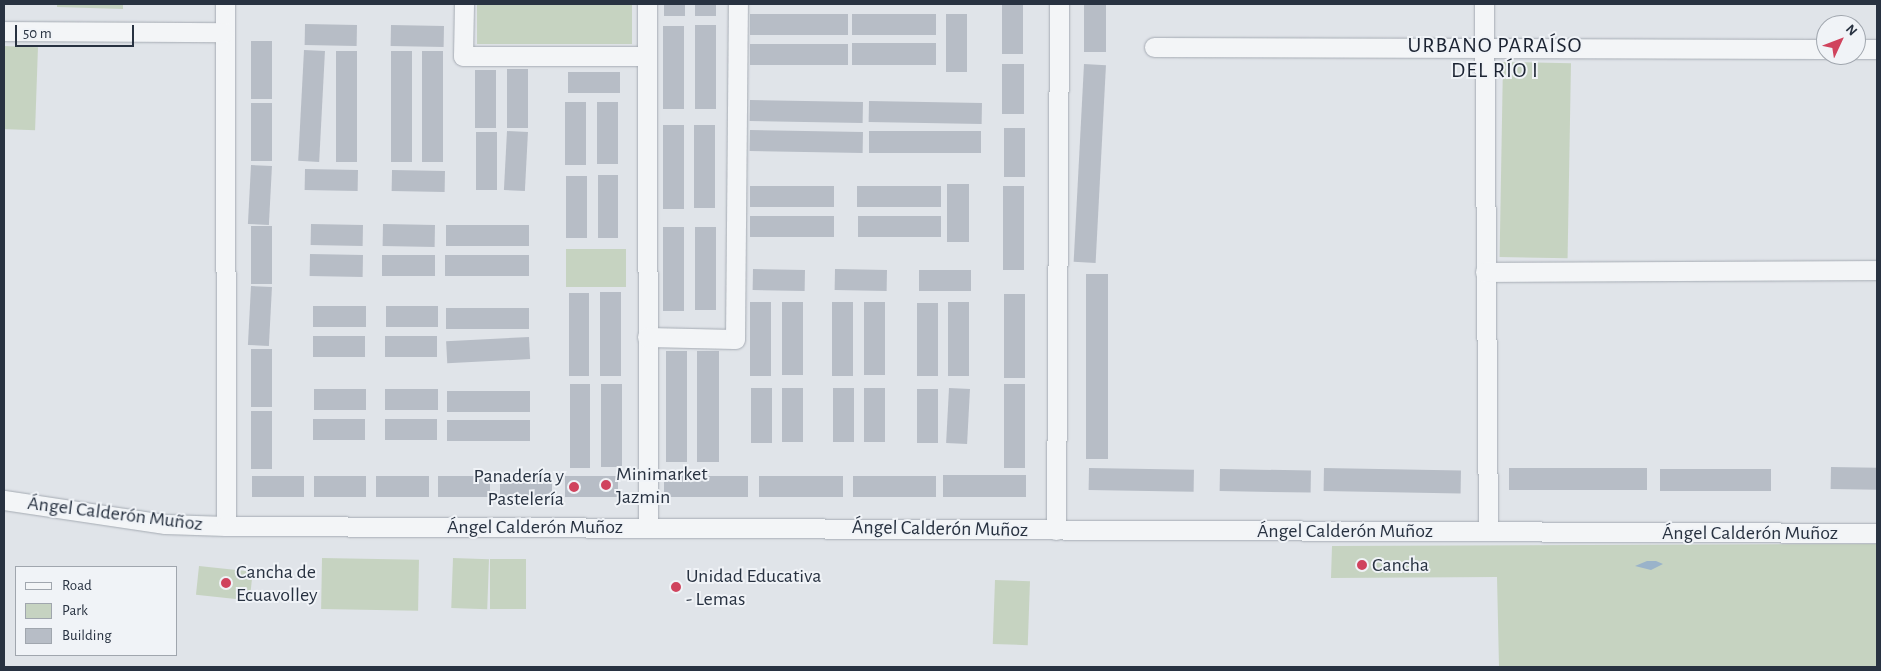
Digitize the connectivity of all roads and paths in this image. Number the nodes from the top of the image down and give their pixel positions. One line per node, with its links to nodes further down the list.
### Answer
1 (225, 4): 8 (street)
2 (464, 4): 12 (street)
3 (647, 4): 12 (street)
4 (738, 4): 15 (street)
5 (1059, 4): 19 (street)
6 (1484, 4): 10 (street)
7 (4, 30): 8 (street)
8 (224, 32): 17 (street)
9 (1154, 47): 10 (street)
10 (1484, 48): 11 (street); 14 (street)
11 (1816, 48)
12 (647, 56): 15 (street)
13 (1877, 270): 14 (street)
14 (1485, 272): 20 (street)
15 (647, 337): 18 (street)
16 (4, 500): 17 (street, Ángel Calderón Muñoz)
17 (226, 526): 18 (street, Ángel Calderón Muñoz)
18 (648, 527): 19 (street, Ángel Calderón Muñoz)
19 (1056, 530): 20 (street, Ángel Calderón Muñoz)
20 (1488, 531): 21 (street, Ángel Calderón Muñoz)
21 (1877, 533)

